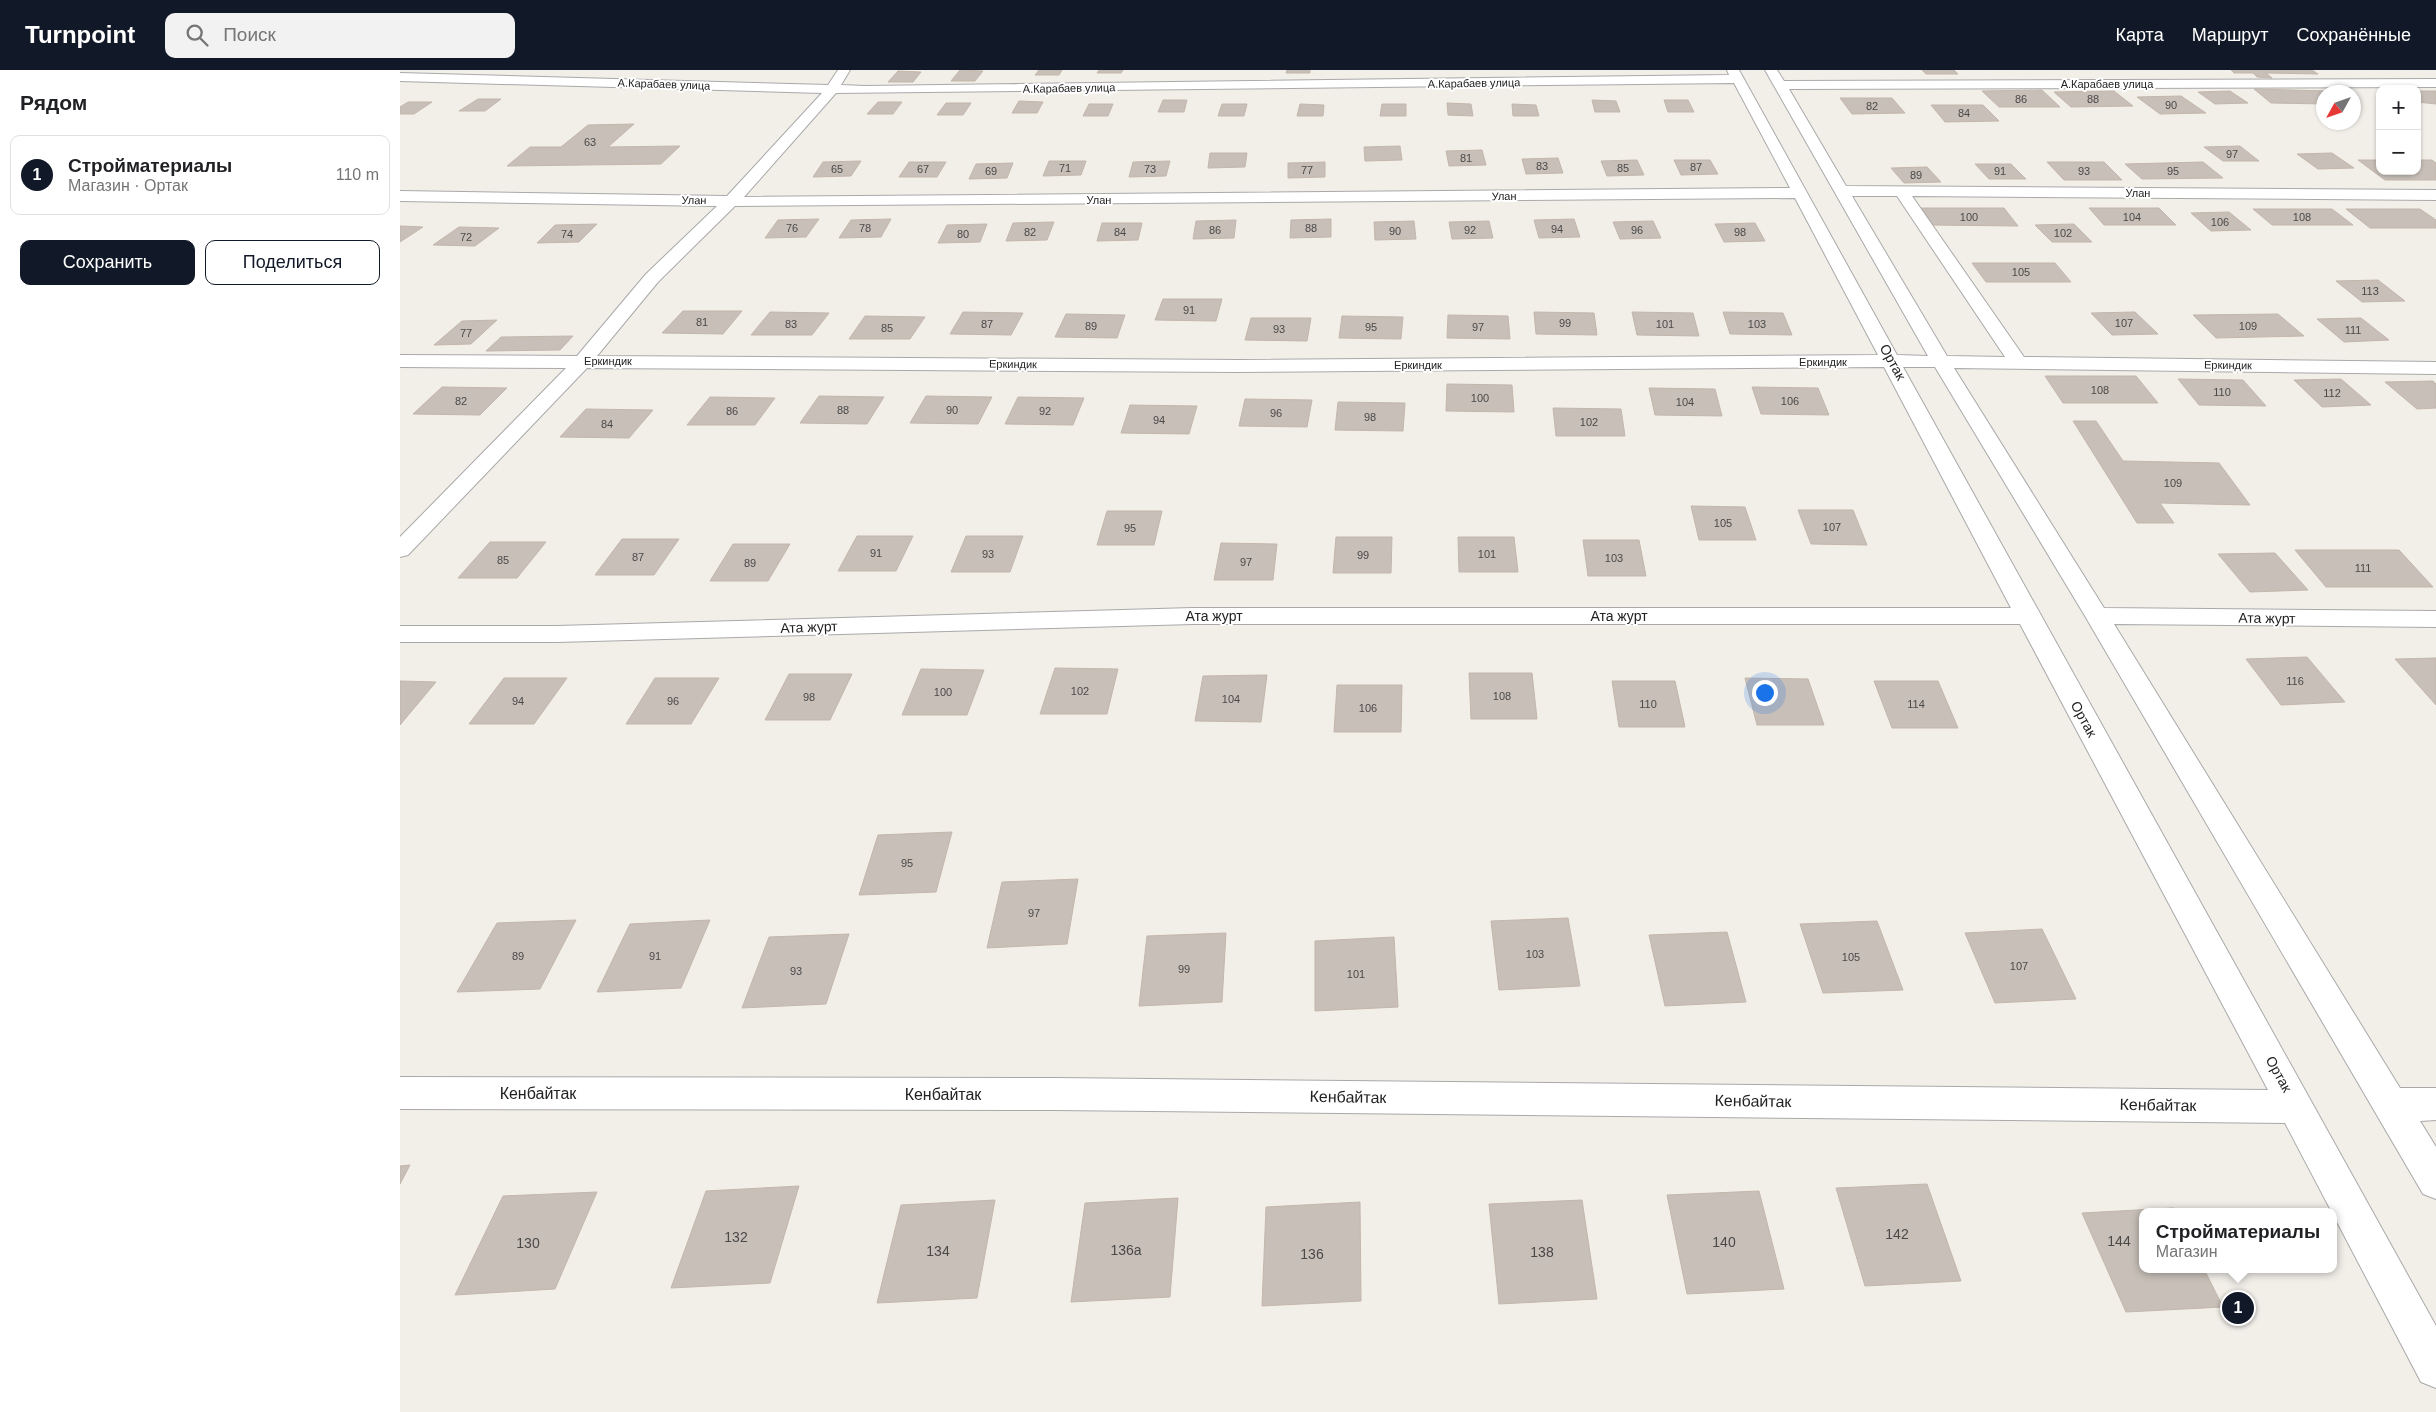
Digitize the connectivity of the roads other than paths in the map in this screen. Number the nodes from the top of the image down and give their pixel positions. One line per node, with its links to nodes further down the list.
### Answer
1 (844, 70): 6 (street)
2 (1735, 74): 6 (street, А.Карабаев улица); 9 (street, Ортак)
3 (400, 77): 6 (street, А.Карабаев улица)
4 (1774, 77): 5 (street, А.Карабаев улица); 7 (street)
5 (2436, 83)
6 (832, 90): 12 (street)
7 (1841, 191): 8 (street, Улан); 16 (street)
8 (1901, 191): 10 (street, Улан); 17 (street)
9 (1799, 193): 12 (street, Улан); 15 (street, Ортак)
10 (2436, 195)
11 (400, 196): 12 (street, Улан)
12 (731, 201): 14 (street)
13 (400, 360): 14 (street, Еркиндик)
14 (583, 361): 15 (street, Еркиндик); 19 (street)
15 (1892, 361): 16 (street, Еркиндик); 20 (street, Ортак)
16 (1942, 362): 17 (street, Еркиндик); 21 (street)
17 (2019, 363): 18 (street, Еркиндик)
18 (2436, 368)
19 (400, 550)
20 (2028, 616): 23 (street, Ата журт); 27 (street, Ортак)
21 (2097, 616): 22 (street, Ата журт); 26 (street)
22 (2436, 619)
23 (400, 634)
24 (400, 1093): 27 (street, Кенбайтак)
25 (2436, 1104): 26 (street)
26 (2392, 1105): 28 (street)
27 (2297, 1107): 29 (street, Ортак)
28 (2436, 1181)
29 (2436, 1367)

